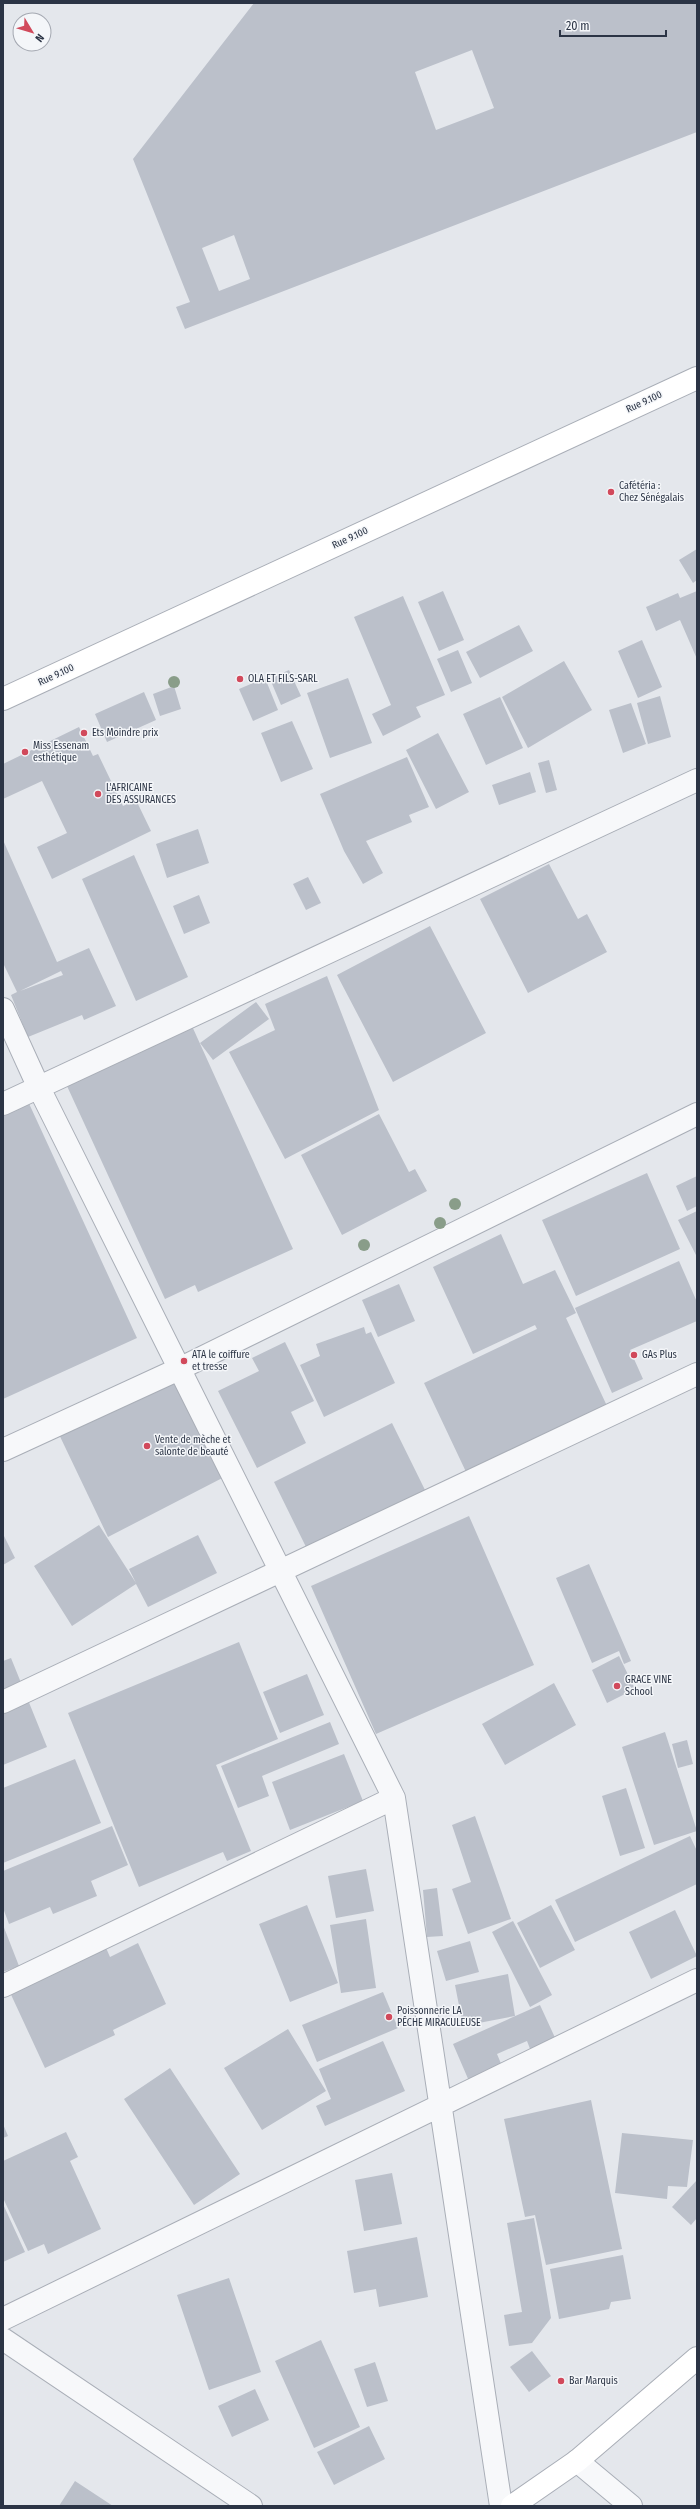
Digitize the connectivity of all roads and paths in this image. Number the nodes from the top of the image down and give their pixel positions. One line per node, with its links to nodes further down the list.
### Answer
1 (697, 378): 2 (street, Rue 9.100)
2 (3, 699)
3 (697, 780): 5 (street)
4 (3, 1009): 5 (street)
5 (39, 1088): 6 (street); 8 (street)
6 (3, 1104)
7 (697, 1114): 8 (street)
8 (179, 1369): 10 (street); 11 (street)
9 (697, 1374): 11 (street)
10 (3, 1450)
11 (282, 1571): 12 (street); 13 (street)
12 (3, 1702)
13 (394, 1798): 15 (street); 16 (street)
14 (697, 1980): 16 (street)
15 (3, 1986)
16 (440, 2107): 17 (street); 22 (street)
17 (3, 2319)
18 (3, 2339): 21 (street)
19 (697, 2358): 20 (street)
20 (577, 2461): 23 (street); 24 (street)
21 (251, 2506)
22 (501, 2506)
23 (512, 2506)
24 (631, 2506)

